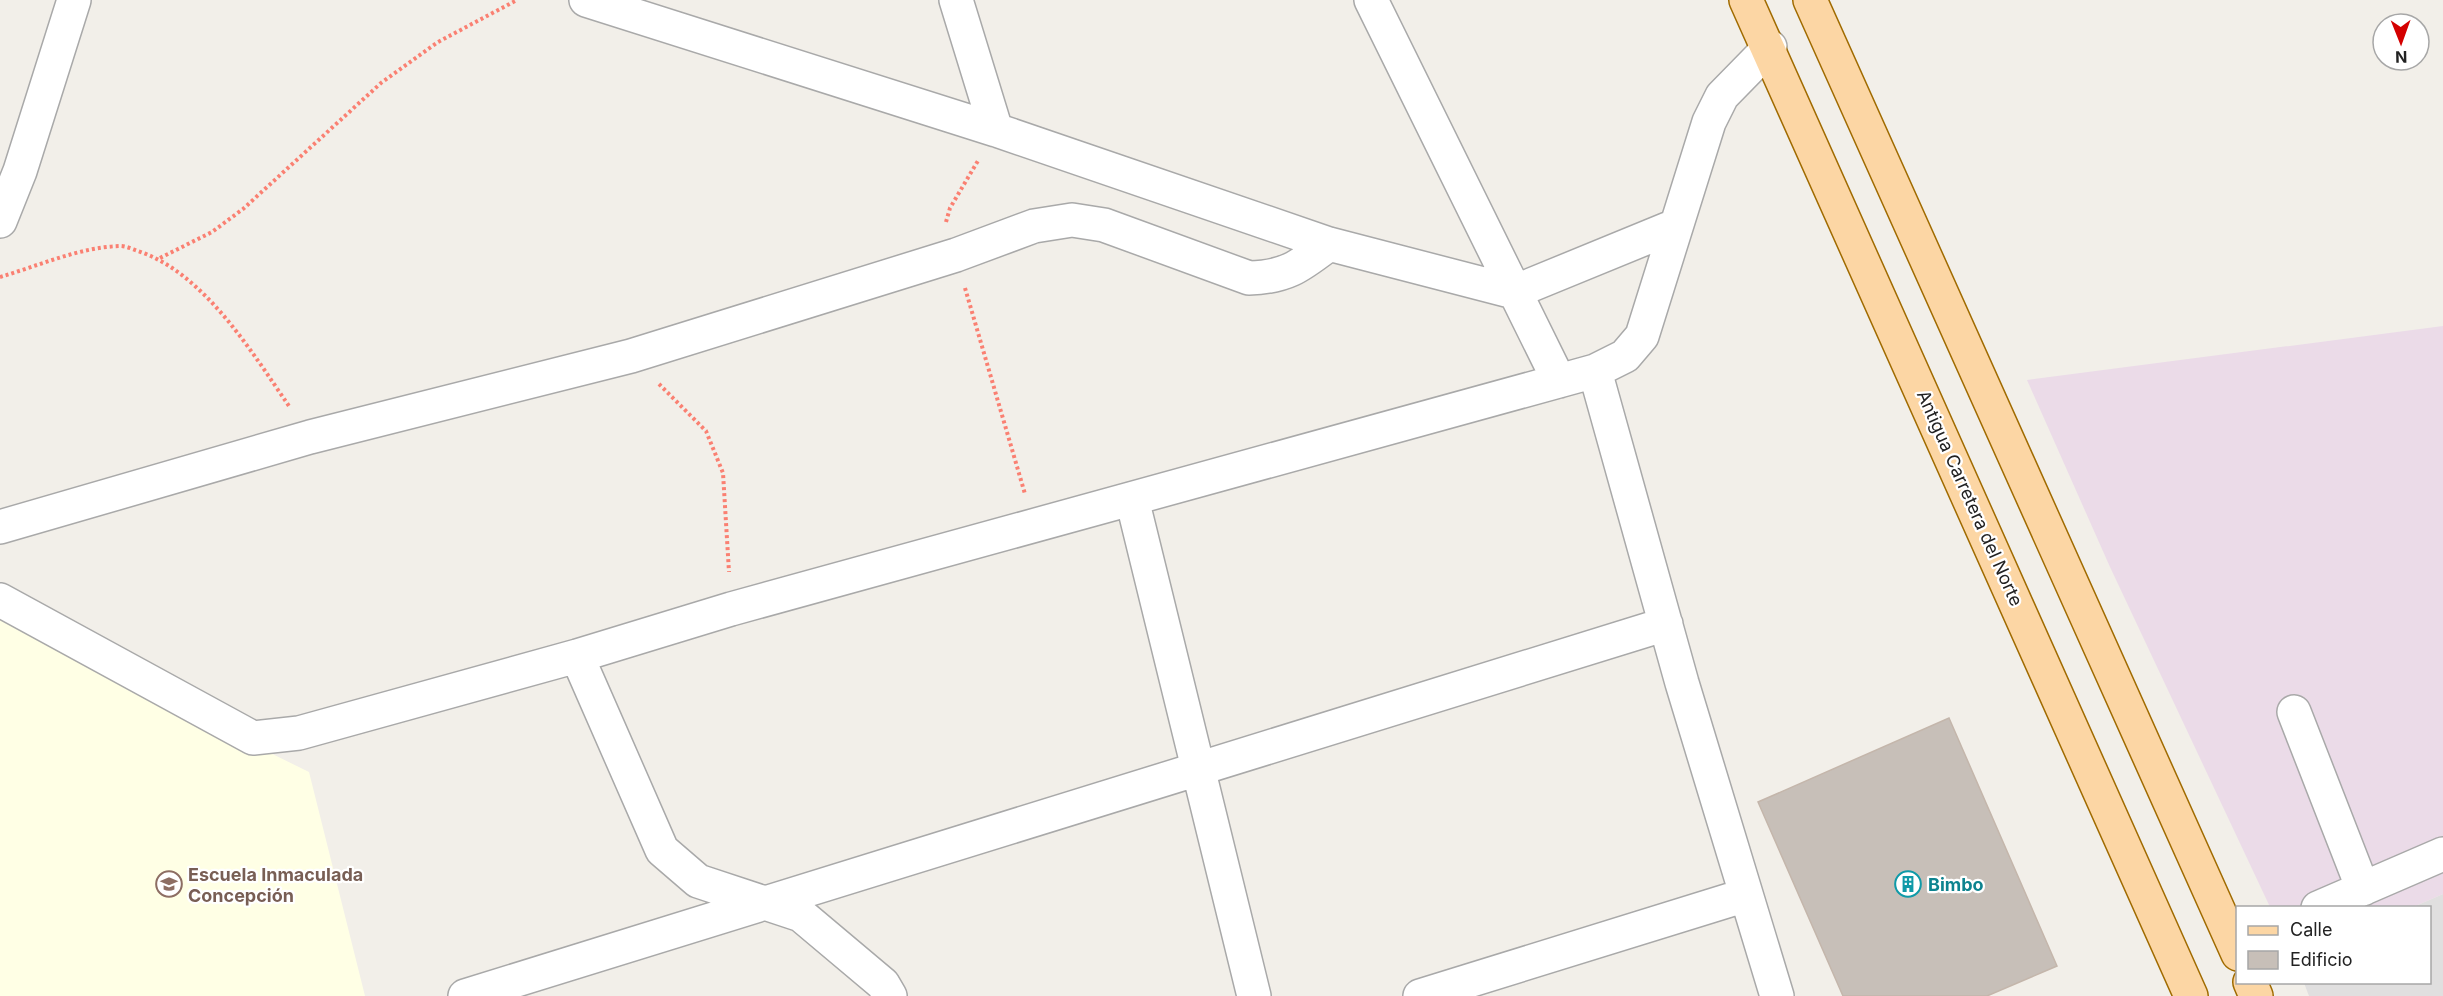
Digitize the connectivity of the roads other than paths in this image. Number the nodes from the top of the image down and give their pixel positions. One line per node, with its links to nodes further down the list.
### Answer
1 (74, 0): 9 (street)
2 (586, 0): 8 (street)
3 (956, 0): 8 (street)
4 (1371, 0): 12 (street)
5 (1746, 0): 7 (main road, Antigua Carretera del Norte)
6 (1810, 0): 27 (main road)
7 (1770, 47): 10 (street); 33 (main road, Antigua Carretera del Norte)
8 (996, 130): 11 (street)
9 (0, 221)
10 (1675, 226): 12 (street); 13 (street)
11 (1329, 244): 12 (street); 16 (street)
12 (1514, 292): 14 (street)
13 (1595, 371): 14 (street); 18 (street)
14 (1559, 381): 15 (street)
15 (1132, 499): 19 (street); 21 (street)
16 (0, 527)
17 (0, 600): 19 (street)
18 (1666, 624): 21 (street); 24 (street)
19 (577, 656): 25 (street)
20 (2294, 712): 23 (street)
21 (1199, 769): 25 (street); 30 (street)
22 (2443, 854): 23 (street)
23 (2363, 889): 26 (street)
24 (1746, 895): 31 (street); 32 (street)
25 (765, 903): 28 (street); 29 (street)
26 (2323, 906)
27 (2236, 947)
28 (465, 996)
29 (890, 996)
30 (1254, 996)
31 (1420, 996)
32 (1777, 996)
33 (2191, 996)

